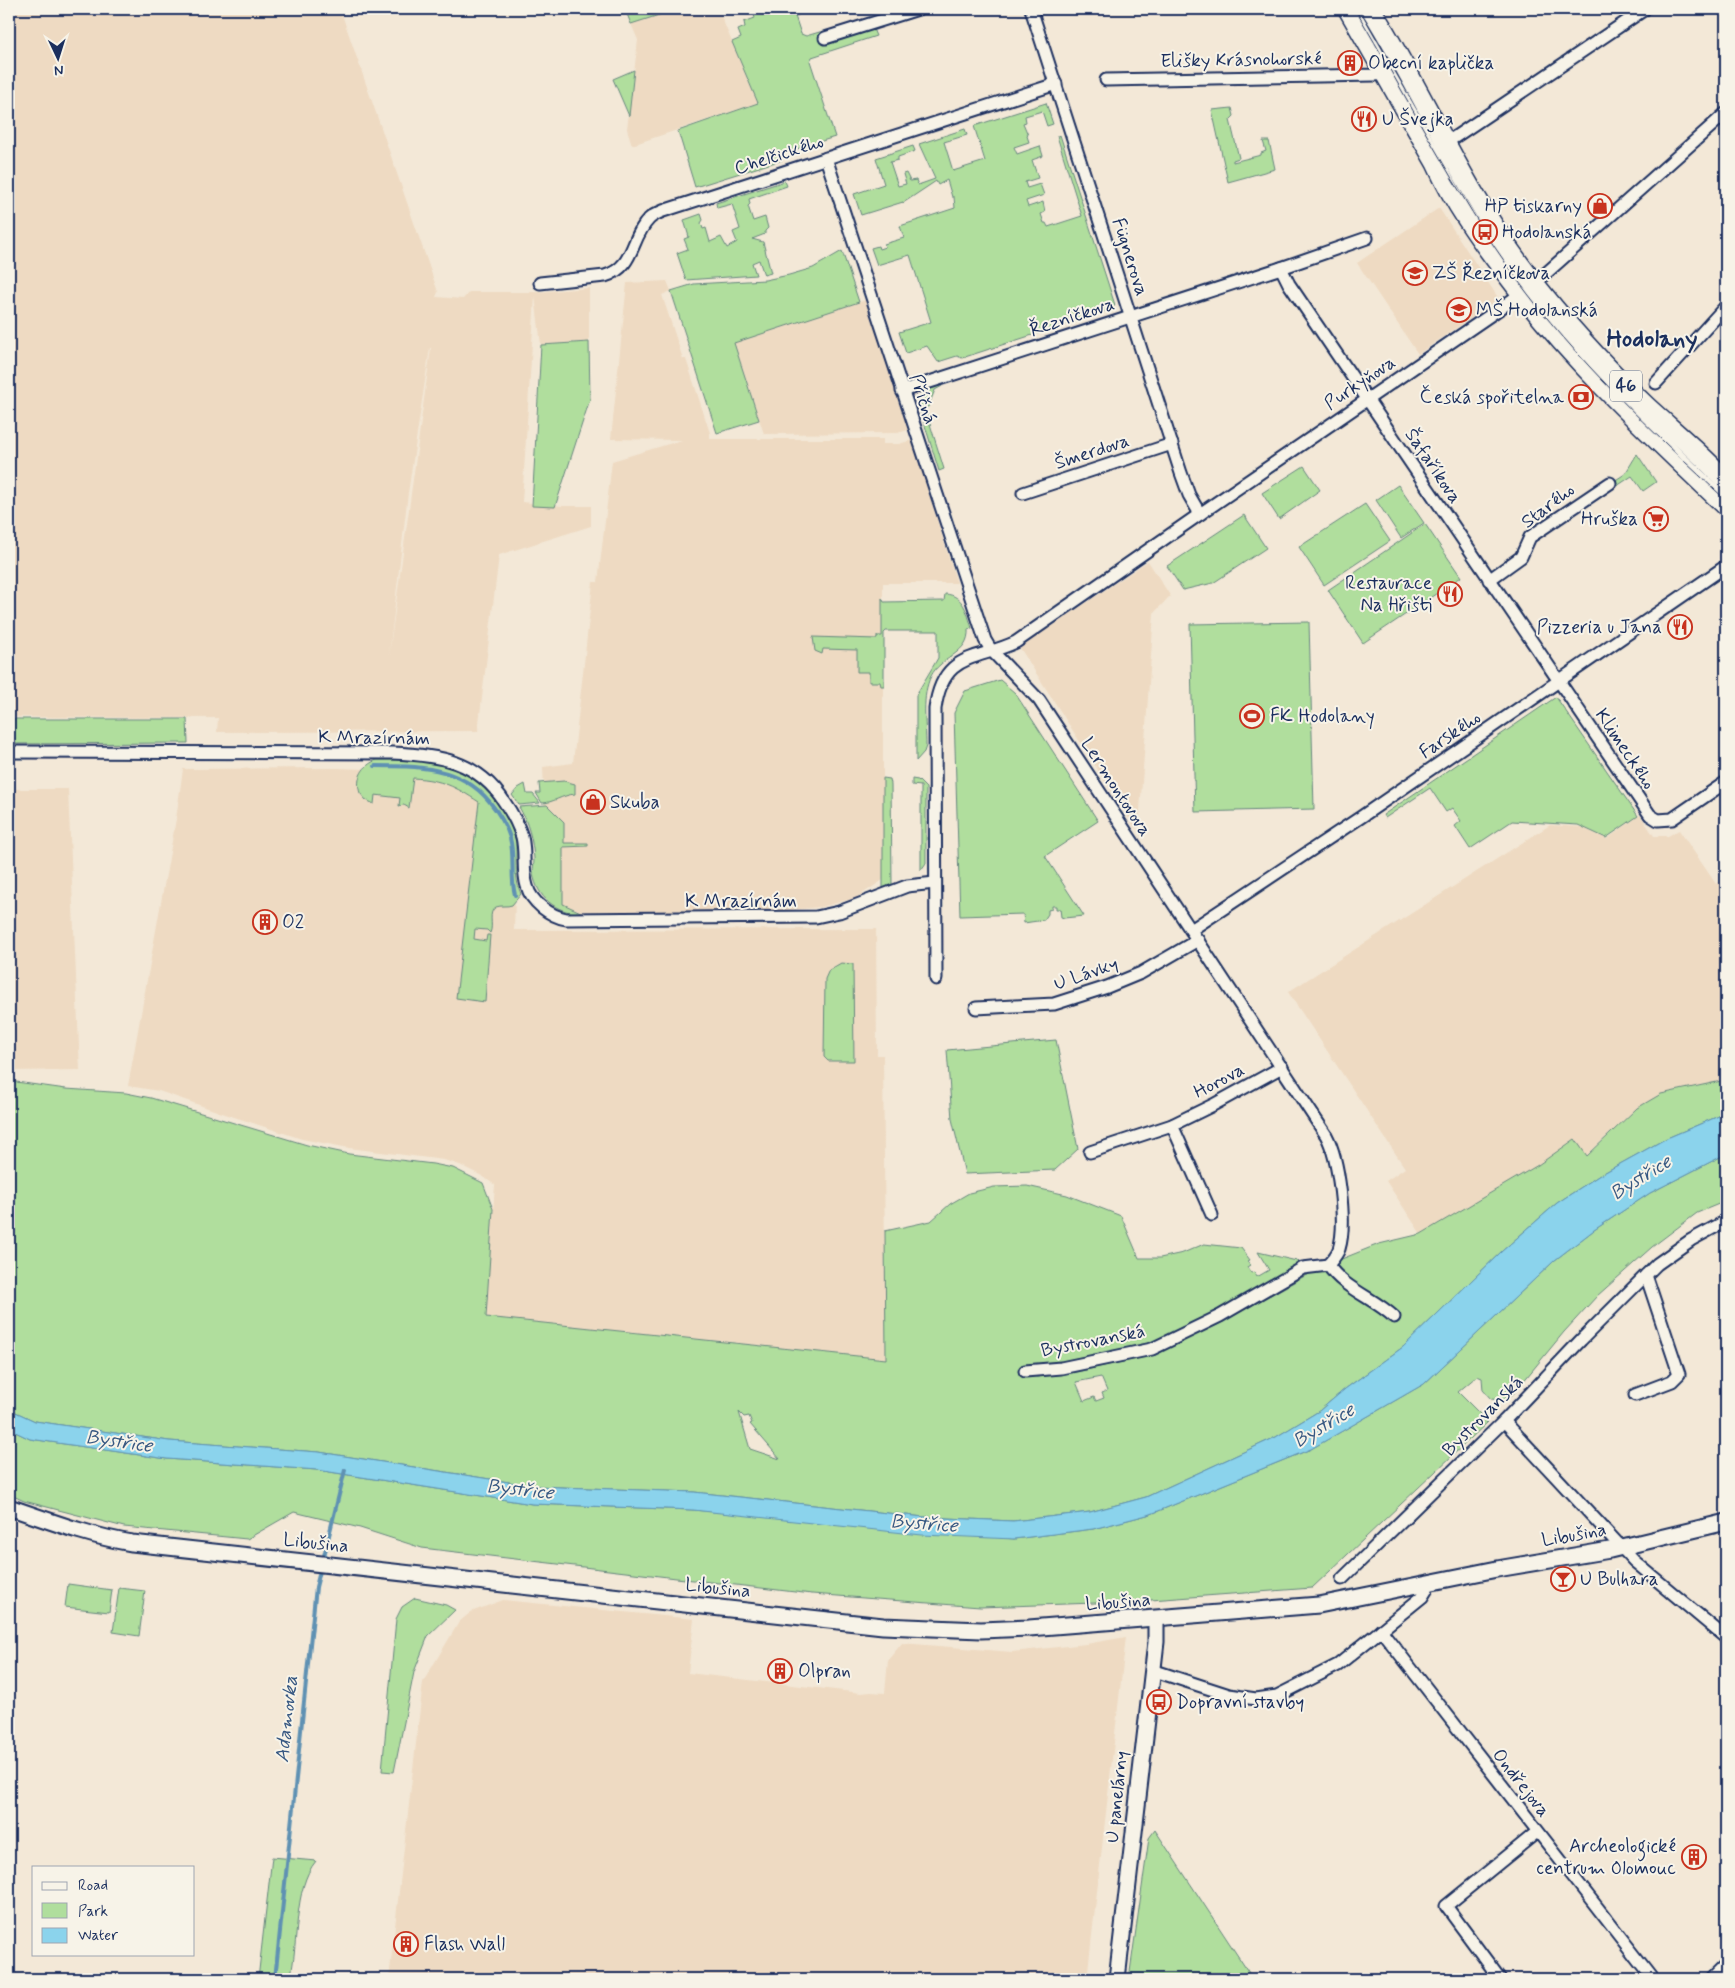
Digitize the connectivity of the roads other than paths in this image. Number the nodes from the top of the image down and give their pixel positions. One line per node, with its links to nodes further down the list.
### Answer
1 (918, 9): 6 (street)
2 (1031, 9): 10 (street, Fügnerova)
3 (1348, 9): 8 (main road)
4 (1371, 9): 7 (main road, 46)
5 (1645, 9): 12 (street)
6 (826, 38)
7 (1404, 64): 8 (street, Elišky Krásnohorské); 12 (main road, 46)
8 (1385, 73): 9 (street, Elišky Krásnohorské); 17 (main road)
9 (1106, 80)
10 (1056, 84): 13 (street, Chelčického); 19 (street, Fügnerova)
11 (1726, 113): 17 (street, Purkyňova)
12 (1446, 143): 17 (main road, 46)
13 (826, 158): 16 (street, Chelčického); 21 (street, Příčná)
14 (1367, 238): 15 (street, Řezníčkova)
15 (1281, 268): 19 (street, Řezníčkova); 22 (street, Šafaříkova)
16 (540, 283)
17 (1528, 288): 22 (street, Purkyňova); 24 (main road, 46); 27 (main road)
18 (1726, 306): 20 (street)
19 (1131, 317): 21 (street, Řezníčkova); 23 (street, Fügnerova)
20 (1656, 383)
21 (902, 391): 31 (street, Příčná)
22 (1366, 399): 28 (street, Purkyňova); 30 (street, Šafaříkova)
23 (1172, 444): 26 (street, Šmerdova); 28 (street, Fügnerova)
24 (1726, 481)
25 (1610, 483): 30 (street, Starého)
26 (1023, 493)
27 (1726, 506)
28 (1200, 514): 31 (street, Purkyňova)
29 (1726, 566): 32 (street, Farského)
30 (1489, 580): 32 (street, Šafaříkova)
31 (991, 650): 35 (street); 36 (street, Lermontovova)
32 (1559, 682): 34 (street, Klimeckého); 36 (street, Farského)
33 (9, 752): 35 (street, K Mrazírnám)
34 (1726, 782)
35 (935, 883): 38 (street)
36 (1191, 930): 37 (street, Lermontovova)
37 (1198, 940): 39 (street, U Lávky); 40 (street, Lermontovova)
38 (936, 979)
39 (976, 1008)
40 (1282, 1067): 41 (street, Horova); 45 (street, Lermontovova)
41 (1172, 1124): 42 (street, Horova); 43 (street)
42 (1090, 1152)
43 (1212, 1215)
44 (1726, 1221): 46 (street, Bystrovanská)
45 (1328, 1265): 47 (street); 48 (street, Bystrovanská)
46 (1646, 1275): 49 (street); 50 (street, Bystrovanská)
47 (1394, 1317)
48 (1025, 1371)
49 (1635, 1395)
50 (1504, 1421): 53 (street); 54 (street, Bystrovanská)
51 (9, 1508): 56 (street, Libušina)
52 (1726, 1522): 53 (street, Libušina)
53 (1622, 1547): 55 (street, Libušina); 58 (street)
54 (1342, 1579)
55 (1427, 1582): 56 (street, Libušina); 57 (street)
56 (1156, 1619): 59 (street, U panelárny)
57 (1381, 1630): 59 (street); 60 (street, Ondřejova)
58 (1726, 1638)
59 (1152, 1670): 62 (street, U panelárny)
60 (1537, 1832): 63 (street); 64 (street, Ondřejova)
61 (1726, 1964): 65 (street)
62 (1117, 1979)
63 (1500, 1979)
64 (1653, 1979)
65 (1711, 1979)

